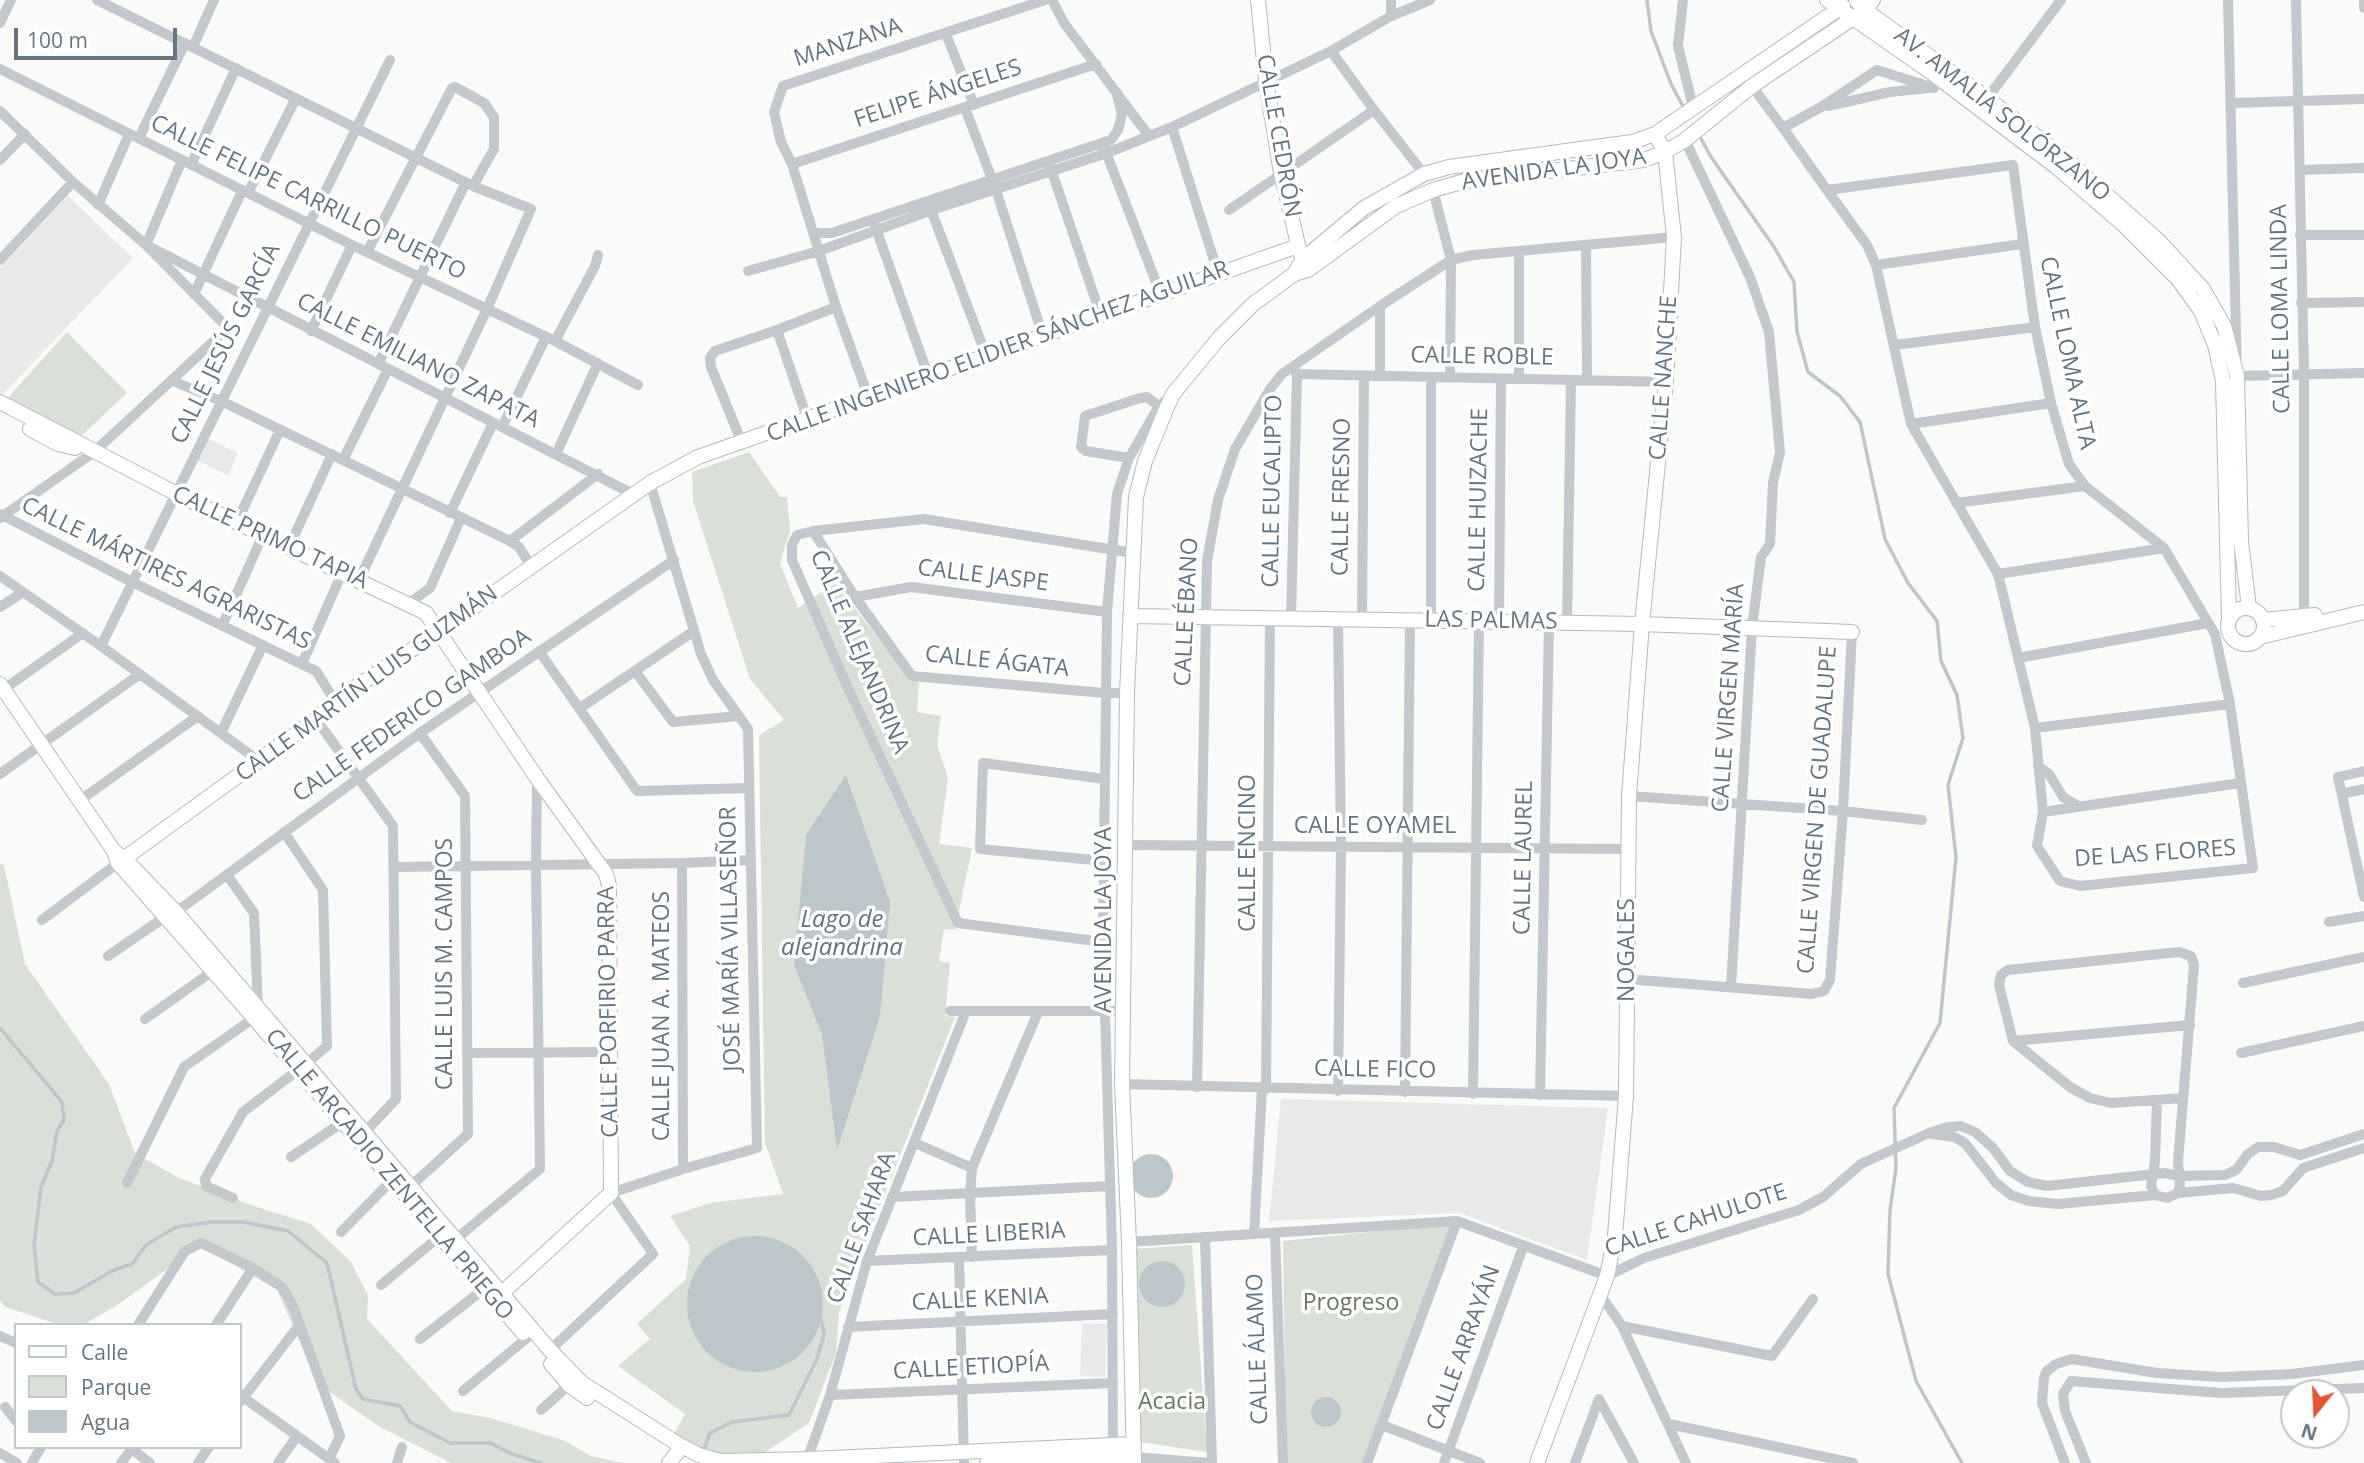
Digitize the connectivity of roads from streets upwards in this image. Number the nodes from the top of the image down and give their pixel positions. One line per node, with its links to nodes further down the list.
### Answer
1 (11, 0): 19 (street)
2 (97, 0): 21 (street)
3 (214, 0): 21 (street)
4 (1045, 0): 20 (street, MANZANA)
5 (1052, 0): 24 (street)
6 (1258, 0): 27 (street, CALLE CEDRÓN)
7 (1391, 0): 17 (street)
8 (1430, 0): 17 (street)
9 (1683, 0): 38 (street)
10 (2061, 0): 30 (street)
11 (2228, 0): 34 (street)
12 (2296, 0): 33 (street, CALLE LOMA LINDA)
13 (2364, 0): 16 (street)
14 (1862, 2): 15 (street, AVENIDA LA JOYA); 18 (street, AVENIDA LA JOYA); 114 (street, AV. AMALIA SOLÓRZANO)
15 (1833, 5): 18 (street, AV. AMALIA SOLÓRZANO); 38 (street, AVENIDA LA JOYA)
16 (2364, 8)
17 (1391, 16): 22 (street)
18 (1851, 19): 28 (street, AVENIDA LA JOYA); 182 (street, AV. AMALIA SOLÓRZANO)
19 (0, 23)
20 (946, 34): 35 (street); 53 (street, MANZANA)
21 (189, 45): 25 (street); 46 (street)
22 (1331, 51): 27 (street); 37 (street)
23 (390, 61): 40 (street, CALLE JESÚS GARCÍA)
24 (1097, 64): 29 (street); 35 (street, FELIPE ÁNGELES)
25 (236, 68): 31 (street); 52 (street)
26 (0, 69): 46 (street, CALLE FELIPE CARRILLO PUERTO)
27 (1266, 81): 41 (street); 57 (street, CALLE CEDRÓN)
28 (1752, 86): 42 (street); 45 (street, AVENIDA LA JOYA)
29 (1116, 91): 47 (street); 48 (street)
30 (1992, 92)
31 (296, 98): 40 (street); 64 (street)
32 (2364, 99): 33 (street)
33 (2298, 100): 34 (street); 56 (street, CALLE LOMA LINDA)
34 (2231, 103): 114 (street)
35 (970, 107): 53 (street, FELIPE ÁNGELES); 61 (street)
36 (1821, 107): 36 (street); 42 (street)
37 (1374, 110): 57 (street); 58 (street)
38 (1688, 110): 44 (street, AVENIDA LA JOYA)
39 (0, 111): 43 (street)
40 (356, 127): 50 (street); 68 (street, CALLE JESÚS GARCÍA)
41 (1172, 127): 47 (street); 87 (street)
42 (1783, 128): 63 (street)
43 (24, 134): 51 (street); 59 (street)
44 (1655, 134): 49 (street, CALLE NANCHE); 58 (street, AVENIDA LA JOYA)
45 (1693, 134): 49 (street, AVENIDA LA JOYA); 193 (street, CALLE VIRGEN MARÍA)
46 (134, 136): 52 (street, CALLE FELIPE CARRILLO PUERTO); 65 (street)
47 (1149, 136): 48 (street)
48 (1104, 148): 54 (street); 91 (street)
49 (1665, 152): 62 (street, AVENIDA LA JOYA); 73 (street, CALLE NANCHE)
50 (416, 157): 60 (street); 60 (street); 80 (street)
51 (0, 160)
52 (186, 162): 64 (street, CALLE FELIPE CARRILLO PUERTO); 75 (street)
53 (792, 164): 70 (street)
54 (1050, 166): 61 (street); 98 (street)
55 (2364, 168): 56 (street)
56 (2300, 170): 72 (street, CALLE LOMA LINDA)
57 (1281, 173): 67 (street); 84 (street, CALLE CEDRÓN)
58 (1424, 174): 84 (street, AVENIDA LA JOYA)
59 (73, 182): 65 (street); 82 (street)
60 (470, 184): 89 (street); 97 (street)
61 (994, 185): 66 (street); 102 (street)
62 (1433, 190): 83 (street); 84 (street, AVENIDA LA JOYA)
63 (1827, 190): 74 (street, CALLE LOMA ALTA); 85 (street)
64 (245, 192): 68 (street, CALLE FELIPE CARRILLO PUERTO); 88 (street)
65 (98, 205): 75 (street)
66 (930, 206): 69 (street); 105 (street)
67 (1229, 210)
68 (309, 223): 76 (street, CALLE FELIPE CARRILLO PUERTO); 96 (street, CALLE JESÚS GARCÍA)
69 (875, 224): 70 (street); 78 (street); 111 (street)
70 (814, 233): 78 (street)
71 (2364, 234): 72 (street)
72 (2300, 235): 93 (street, CALLE LOMA LINDA)
73 (1674, 237): 77 (street, CALLE ÉBANO); 122 (street, CALLE NANCHE)
74 (2022, 244): 85 (street); 99 (street, CALLE LOMA ALTA)
75 (146, 245): 88 (street, CALLE EMILIANO ZAPATA); 90 (street)
76 (352, 245): 80 (street, CALLE FELIPE CARRILLO PUERTO); 101 (street)
77 (1586, 246): 79 (street, CALLE ÉBANO); 120 (street)
78 (819, 251): 86 (street); 94 (street)
79 (1519, 251): 83 (street, CALLE ÉBANO); 118 (street)
80 (367, 252): 89 (street, CALLE FELIPE CARRILLO PUERTO)
81 (598, 255): 103 (street)
82 (0, 260)
83 (1451, 260): 95 (street, CALLE ÉBANO); 116 (street)
84 (1301, 262): 87 (street, CALLE INGENIERO ELIDIER SÁNCHEZ AGUILAR); 124 (street, AVENIDA LA JOYA)
85 (1876, 265): 104 (street)
86 (748, 271)
87 (1218, 273): 91 (street, CALLE INGENIERO ELIDIER SÁNCHEZ AGUILAR)
88 (202, 276): 90 (street); 96 (street, CALLE EMILIANO ZAPATA)
89 (420, 277): 97 (street, CALLE FELIPE CARRILLO PUERTO); 107 (street)
90 (194, 294): 121 (street)
91 (1161, 295): 98 (street, CALLE INGENIERO ELIDIER SÁNCHEZ AGUILAR)
92 (2364, 302): 93 (street)
93 (2301, 303): 110 (street, CALLE LOMA LINDA)
94 (836, 306): 100 (street); 125 (street)
95 (1380, 306): 108 (street, CALLE ÉBANO); 113 (street)
96 (267, 308): 101 (street, CALLE EMILIANO ZAPATA); 127 (street, CALLE JESÚS GARCÍA)
97 (487, 309): 103 (street, CALLE FELIPE CARRILLO PUERTO); 126 (street)
98 (1101, 316): 102 (street, CALLE INGENIERO ELIDIER SÁNCHEZ AGUILAR)
99 (2035, 327): 104 (street); 129 (street, CALLE LOMA ALTA)
100 (777, 330): 132 (street); 136 (street)
101 (312, 331): 107 (street, CALLE EMILIANO ZAPATA)
102 (1043, 336): 105 (street, CALLE INGENIERO ELIDIER SÁNCHEZ AGUILAR)
103 (551, 339): 106 (street, CALLE FELIPE CARRILLO PUERTO); 134 (street)
104 (1895, 345): 133 (street)
105 (986, 355): 111 (street, CALLE INGENIERO ELIDIER SÁNCHEZ AGUILAR)
106 (598, 363): 123 (street, CALLE FELIPE CARRILLO PUERTO); 139 (street)
107 (383, 367): 126 (street, CALLE EMILIANO ZAPATA); 142 (street)
108 (1294, 370): 112 (street, CALLE ROBLE); 176 (street, CALLE ÉBANO); 179 (street, CALLE EUCALIPTO)
109 (2364, 373): 110 (street)
110 (2304, 374): 114 (street); 177 (street, CALLE LOMA LINDA)
111 (928, 376): 125 (street, CALLE INGENIERO ELIDIER SÁNCHEZ AGUILAR)
112 (1364, 376): 113 (street, CALLE ROBLE); 181 (street, CALLE FRESNO)
113 (1380, 376): 115 (street, CALLE ROBLE)
114 (2237, 376): 172 (street, AV. AMALIA SOLÓRZANO)
115 (1431, 377): 116 (street, CALLE ROBLE); 184 (street)
116 (1450, 378): 117 (street, CALLE ROBLE)
117 (1502, 379): 118 (street, CALLE ROBLE); 187 (street, CALLE HUIZACHE)
118 (1519, 379): 119 (street, CALLE ROBLE)
119 (1571, 380): 120 (street, CALLE ROBLE); 189 (street)
120 (1587, 380): 122 (street, CALLE ROBLE)
121 (173, 381): 127 (street); 137 (street)
122 (1666, 382): 191 (street, CALLE NANCHE)
123 (638, 385)
124 (1173, 394): 130 (street, AVENIDA LA JOYA); 159 (street, AVENIDA LA JOYA)
125 (867, 396): 132 (street, CALLE INGENIERO ELIDIER SÁNCHEZ AGUILAR)
126 (444, 398): 134 (street, CALLE EMILIANO ZAPATA); 146 (street)
127 (221, 401): 135 (street); 147 (street, CALLE JESÚS GARCÍA)
128 (0, 402): 137 (street)
129 (2051, 403): 133 (street); 145 (street, CALLE LOMA ALTA)
130 (1159, 406): 141 (street, AVENIDA LA JOYA); 141 (street)
131 (0, 413): 137 (street)
132 (807, 418): 136 (street, CALLE INGENIERO ELIDIER SÁNCHEZ AGUILAR)
133 (1911, 424): 149 (street)
134 (497, 425): 139 (street, CALLE EMILIANO ZAPATA); 150 (street)
135 (280, 430): 138 (street); 152 (street)
136 (742, 443): 140 (street, CALLE INGENIERO ELIDIER SÁNCHEZ AGUILAR)
137 (94, 452): 147 (street, CALLE PRIMO TAPIA); 151 (street)
138 (332, 454): 142 (street); 156 (street)
139 (556, 454): 143 (street, CALLE EMILIANO ZAPATA)
140 (698, 457): 144 (street, CALLE MARTÍN LUIS GUZMÁN)
141 (1129, 458): 158 (street, AVENIDA LA JOYA)
142 (343, 460): 146 (street)
143 (598, 474): 148 (street, CALLE EMILIANO ZAPATA); 155 (street)
144 (650, 484): 148 (street, CALLE MARTÍN LUIS GUZMÁN); 160 (street)
145 (2085, 486): 149 (street); 157 (street, CALLE LOMA ALTA)
146 (401, 488): 150 (street); 165 (street)
147 (177, 494): 152 (street, CALLE PRIMO TAPIA); 166 (street, CALLE JESÚS GARCÍA)
148 (635, 495): 161 (street, CALLE MARTÍN LUIS GUZMÁN)
149 (1956, 503): 163 (street)
150 (456, 515): 155 (street); 169 (street)
151 (1, 516): 166 (street, CALLE MÁRTIRES AGRARISTAS)
152 (237, 522): 154 (street, CALLE PRIMO TAPIA)
153 (813, 531): 158 (street, CALLE ALEJANDRINA); 168 (street, CALLE ÁGATA); 262 (street, CALLE ALEJANDRINA)
154 (263, 535): 156 (street, CALLE PRIMO TAPIA); 192 (street)
155 (510, 541): 161 (street)
156 (289, 547): 162 (street, CALLE PRIMO TAPIA)
157 (2164, 548): 163 (street); 190 (street, CALLE LOMA ALTA)
158 (1112, 549): 159 (street, CALLE ALEJANDRINA); 173 (street, AVENIDA LA JOYA)
159 (1133, 553): 175 (street, AVENIDA LA JOYA)
160 (674, 560): 195 (street); 201 (street, CALLE FEDERICO GAMBOA)
161 (531, 566): 194 (street, CALLE MARTÍN LUIS GUZMÁN)
162 (342, 573): 165 (street, CALLE PRIMO TAPIA); 203 (street)
163 (1998, 573): 202 (street)
164 (0, 576): 167 (street)
165 (359, 580): 169 (street, CALLE PRIMO TAPIA)
166 (134, 583): 192 (street, CALLE MÁRTIRES AGRARISTAS); 200 (street, CALLE JESÚS GARCÍA)
167 (23, 592): 171 (street); 197 (street)
168 (855, 597): 173 (street, CALLE JASPE); 209 (street, CALLE ÁGATA)
169 (409, 603): 194 (street, CALLE PRIMO TAPIA)
170 (2364, 603): 177 (street)
171 (0, 607)
172 (2249, 608): 182 (street); 185 (street)
173 (1107, 612): 209 (street, AVENIDA LA JOYA)
174 (2364, 612): 198 (street)
175 (1129, 616): 176 (street, LAS PALMAS); 208 (street, AVENIDA LA JOYA)
176 (1205, 617): 178 (street, LAS PALMAS); 240 (street, CALLE ÉBANO)
177 (2304, 617): 185 (street)
178 (1270, 618): 179 (street, LAS PALMAS); 241 (street, CALLE ENCINO)
179 (1291, 618): 180 (street, LAS PALMAS)
180 (1338, 619): 181 (street, LAS PALMAS); 242 (street)
181 (1362, 619): 183 (street, LAS PALMAS)
182 (2230, 619): 198 (street)
183 (1410, 620): 184 (street, LAS PALMAS); 243 (street)
184 (1431, 620): 186 (street, LAS PALMAS)
185 (2263, 620): 198 (street)
186 (1479, 621): 187 (street, LAS PALMAS); 244 (street)
187 (1499, 621): 188 (street, LAS PALMAS)
188 (1549, 622): 189 (street, LAS PALMAS); 245 (street, CALLE LAUREL)
189 (1567, 622): 191 (street, LAS PALMAS)
190 (2208, 623): 202 (street); 211 (street, CALLE LOMA ALTA)
191 (1642, 624): 193 (street, LAS PALMAS); 231 (street, NOGALES)
192 (222, 626): 199 (street, CALLE MÁRTIRES AGRARISTAS)
193 (1752, 628): 196 (street, LAS PALMAS); 233 (street, CALLE VIRGEN MARÍA)
194 (440, 631): 207 (street, CALLE PORFIRIO PARRA); 210 (street, CALLE MARTÍN LUIS GUZMÁN)
195 (694, 631): 204 (street); 214 (street)
196 (1853, 632): 235 (street, CALLE VIRGEN DE GUADALUPE)
197 (83, 634): 200 (street); 206 (street)
198 (2260, 637)
199 (263, 645): 203 (street, CALLE MÁRTIRES AGRARISTAS); 217 (street)
200 (101, 646): 205 (street)
201 (539, 652): 207 (street, CALLE FEDERICO GAMBOA); 212 (street)
202 (2018, 658): 216 (street)
203 (302, 664): 210 (street, CALLE MÁRTIRES AGRARISTAS)
204 (635, 671): 212 (street); 214 (street)
205 (140, 674): 213 (street); 219 (street)
206 (1, 689): 219 (street, CALLE ARCADIO ZENTELLA PRIEGO)
207 (480, 691): 218 (street, CALLE FEDERICO GAMBOA); 224 (street, CALLE PORFIRIO PARRA)
208 (1126, 693): 209 (street, CALLE ÁGATA); 239 (street, AVENIDA LA JOYA)
209 (1105, 694): 226 (street, AVENIDA LA JOYA)
210 (335, 701): 215 (street, CALLE MARTÍN LUIS GUZMÁN)
211 (2230, 704): 216 (street); 227 (street, CALLE LOMA ALTA)
212 (580, 708): 228 (street)
213 (198, 716): 217 (street); 232 (street)
214 (739, 716): 228 (street, JOSÉ MARÍA VILLASEÑOR)
215 (316, 719): 220 (street, CALLE MARTÍN LUIS GUZMÁN); 225 (street)
216 (2035, 728): 221 (street)
217 (221, 733): 220 (street)
218 (420, 733): 225 (street, CALLE FEDERICO GAMBOA); 254 (street, CALLE LUIS M. CAMPOS)
219 (40, 744): 223 (street); 232 (street, CALLE ARCADIO ZENTELLA PRIEGO)
220 (259, 761): 247 (street, CALLE MARTÍN LUIS GUZMÁN)
221 (2038, 766): 234 (street); 236 (street)
222 (2364, 771): 230 (street)
223 (0, 774)
224 (537, 778): 250 (street, CALLE PORFIRIO PARRA); 252 (street)
225 (360, 779): 238 (street, CALLE FEDERICO GAMBOA); 253 (street)
226 (1105, 779): 249 (street, AVENIDA LA JOYA); 249 (street)
227 (2241, 783): 234 (street); 255 (street, CALLE LOMA ALTA)
228 (749, 788): 248 (street, JOSÉ MARÍA VILLASEÑOR)
229 (2364, 789): 230 (street)
230 (2342, 794): 257 (street)
231 (1629, 796): 233 (street); 246 (street, NOGALES)
232 (79, 801): 247 (street, CALLE ARCADIO ZENTELLA PRIEGO)
233 (1743, 804): 235 (street); 268 (street, CALLE VIRGEN MARÍA)
234 (2078, 806): 236 (street)
235 (1843, 811): 237 (street); 268 (street, CALLE VIRGEN DE GUADALUPE)
236 (2043, 812): 255 (street, DE LAS FLORES)
237 (1922, 820)
238 (284, 832): 256 (street, CALLE FEDERICO GAMBOA); 283 (street)
239 (1124, 845): 240 (street, CALLE OYAMEL); 271 (street, AVENIDA LA JOYA)
240 (1202, 846): 241 (street, CALLE OYAMEL); 285 (street, CALLE ÉBANO)
241 (1270, 846): 242 (street, CALLE OYAMEL); 286 (street, CALLE ENCINO)
242 (1341, 847): 243 (street, CALLE OYAMEL); 287 (street)
243 (1407, 847): 244 (street, CALLE OYAMEL); 288 (street)
244 (1477, 848): 245 (street, CALLE OYAMEL); 289 (street)
245 (1546, 849): 246 (street, CALLE OYAMEL); 290 (street, CALLE LAUREL)
246 (1627, 849): 266 (street, NOGALES)
247 (119, 857): 258 (street, CALLE ARCADIO ZENTELLA PRIEGO); 260 (street, CALLE MARTÍN LUIS GUZMÁN)
248 (750, 860): 251 (street); 303 (street, JOSÉ MARÍA VILLASEÑOR)
249 (1104, 861): 262 (street, AVENIDA LA JOYA)
250 (598, 863): 251 (street); 252 (street); 280 (street, CALLE PORFIRIO PARRA)
251 (682, 863): 303 (street, CALLE JUAN A. MATEOS)
252 (536, 865): 254 (street); 279 (street)
253 (394, 867): 254 (street); 295 (street)
254 (466, 867): 281 (street, CALLE LUIS M. CAMPOS)
255 (2253, 868)
256 (227, 875): 258 (street, CALLE FEDERICO GAMBOA); 272 (street)
257 (2364, 897)
258 (170, 914): 263 (street, CALLE FEDERICO GAMBOA); 265 (street, CALLE ARCADIO ZENTELLA PRIEGO)
259 (2364, 916): 261 (street)
260 (42, 920)
261 (2329, 922)
262 (1103, 942): 274 (street, AVENIDA LA JOYA)
263 (108, 956)
264 (2364, 957): 267 (street)
265 (217, 968): 272 (street, CALLE ARCADIO ZENTELLA PRIEGO); 275 (street)
266 (1627, 979): 268 (street); 291 (street, NOGALES)
267 (2242, 983)
268 (1731, 987)
269 (950, 1011): 270 (street)
270 (966, 1011): 273 (street); 300 (street, CALLE SAHARA)
271 (1123, 1011): 274 (street); 284 (street, AVENIDA LA JOYA)
272 (256, 1012): 283 (street, CALLE ARCADIO ZENTELLA PRIEGO); 308 (street)
273 (1038, 1012): 274 (street); 304 (street)
274 (1103, 1013): 310 (street, AVENIDA LA JOYA)
275 (145, 1019)
276 (2190, 1025): 278 (street); 278 (street); 292 (street)
277 (2364, 1026): 282 (street)
278 (2014, 1041): 293 (street)
279 (538, 1052): 280 (street); 281 (street); 322 (street)
280 (610, 1052): 311 (street, CALLE PORFIRIO PARRA)
281 (467, 1053): 309 (street, CALLE LUIS M. CAMPOS)
282 (2241, 1053)
283 (302, 1067): 294 (street, CALLE ARCADIO ZENTELLA PRIEGO); 295 (street, CALLE ARCADIO ZENTELLA PRIEGO); 316 (street)
284 (1122, 1084): 285 (street, CALLE FICO); 323 (street, AVENIDA LA JOYA)
285 (1197, 1087): 286 (street, CALLE FICO)
286 (1264, 1089): 287 (street, CALLE FICO); 319 (street, CALLE ENCINO)
287 (1338, 1091): 288 (street, CALLE FICO)
288 (1405, 1092): 289 (street, CALLE FICO)
289 (1473, 1094): 290 (street, CALLE FICO)
290 (1540, 1095): 291 (street, CALLE FICO)
291 (1626, 1096): 330 (street, NOGALES)
292 (2183, 1098): 293 (street); 299 (street)
293 (2157, 1100): 298 (street)
294 (343, 1122): 302 (street); 307 (street, CALLE ARCADIO ZENTELLA PRIEGO)
295 (365, 1132): 309 (street, CALLE ARCADIO ZENTELLA PRIEGO)
296 (2364, 1134): 306 (street)
297 (1924, 1136): 305 (street, CALLE CAHULOTE); 314 (street); 330 (street, CALLE CAHULOTE)
298 (2157, 1139): 299 (street); 305 (street)
299 (2180, 1141): 306 (street)
300 (915, 1143): 304 (street); 315 (street, CALLE SAHARA)
301 (2364, 1148): 312 (street)
302 (291, 1157)
303 (683, 1168): 311 (street)
304 (972, 1168): 313 (street)
305 (2152, 1176): 306 (street); 314 (street)
306 (2179, 1176): 312 (street)
307 (392, 1180): 318 (street); 322 (street, CALLE ARCADIO ZENTELLA PRIEGO)
308 (127, 1183)
309 (412, 1185): 322 (street, CALLE ARCADIO ZENTELLA PRIEGO)
310 (1109, 1186): 313 (street); 325 (street, AVENIDA LA JOYA)
311 (611, 1193): 333 (street); 345 (street)
312 (2178, 1193): 314 (street)
313 (970, 1195): 315 (street); 326 (street)
314 (2155, 1195)
315 (892, 1197): 328 (street, CALLE SAHARA)
316 (233, 1198)
317 (1457, 1221): 320 (street, CALLE CAHULOTE); 324 (street, CALLE CAHULOTE); 361 (street)
318 (341, 1232)
319 (1254, 1234): 320 (street, CALLE CAHULOTE); 321 (street, CALLE CAHULOTE)
320 (1275, 1234): 381 (street, CALLE ÁLAMO)
321 (1205, 1237): 323 (street, CALLE CAHULOTE); 380 (street)
322 (448, 1240): 331 (street); 332 (street, CALLE ARCADIO ZENTELLA PRIEGO); 333 (street, CALLE ARCADIO ZENTELLA PRIEGO)
323 (1129, 1242): 369 (street, AVENIDA LA JOYA)
324 (1523, 1247): 330 (street, CALLE CAHULOTE); 365 (street, CALLE ARRAYÁN)
325 (1112, 1250): 326 (street, CALLE LIBERIA); 336 (street, AVENIDA LA JOYA)
326 (972, 1257): 327 (street, CALLE LIBERIA)
327 (959, 1258): 328 (street, CALLE LIBERIA); 337 (street)
328 (867, 1261): 342 (street, CALLE SAHARA)
329 (253, 1268): 338 (street); 339 (street); 340 (street)
330 (1607, 1276): 334 (street, NOGALES)
331 (381, 1285)
332 (485, 1288): 343 (street, CALLE ARCADIO ZENTELLA PRIEGO); 344 (street)
333 (502, 1293): 345 (street, CALLE ARCADIO ZENTELLA PRIEGO)
334 (1600, 1294): 341 (street); 385 (street, NOGALES)
335 (1813, 1298): 341 (street)
336 (1113, 1314): 337 (street, CALLE KENIA); 349 (street, AVENIDA LA JOYA)
337 (960, 1321): 342 (street, CALLE KENIA); 353 (street)
338 (140, 1323)
339 (217, 1323)
340 (300, 1324): 357 (street); 373 (street)
341 (1622, 1326): 360 (street)
342 (848, 1327): 356 (street, CALLE SAHARA)
343 (527, 1338): 351 (street, CALLE ARCADIO ZENTELLA PRIEGO); 354 (street)
344 (420, 1339)
345 (550, 1350): 367 (street, CALLE ARCADIO ZENTELLA PRIEGO)
346 (2056, 1364): 347 (street); 348 (street); 350 (street)
347 (2364, 1365)
348 (2071, 1381): 352 (street); 355 (street)
349 (1113, 1383): 353 (street, CALLE ETIOPÍA); 368 (street, AVENIDA LA JOYA)
350 (2044, 1384): 355 (street); 390 (street)
351 (569, 1385): 359 (street); 367 (street, CALLE ARCADIO ZENTELLA PRIEGO)
352 (2364, 1388)
353 (961, 1390): 356 (street, CALLE ETIOPÍA); 370 (street)
354 (463, 1391)
355 (2063, 1394): 391 (street)
356 (830, 1395): 374 (street, CALLE SAHARA)
357 (242, 1397)
358 (242, 1399): 362 (street)
359 (541, 1410)
360 (1669, 1424): 388 (street); 389 (street)
361 (1382, 1425): 365 (street); 382 (street)
362 (298, 1436): 373 (street); 377 (street)
363 (402, 1447): 378 (street)
364 (132, 1449): 376 (street)
365 (1450, 1451): 383 (street, CALLE ARRAYÁN); 384 (street)
366 (0, 1453): 375 (street)
367 (676, 1454): 372 (street, CALLE ARCADIO ZENTELLA PRIEGO)
368 (1112, 1455): 369 (street); 370 (street, CALLE ARCADIO ZENTELLA PRIEGO); 379 (street)
369 (1134, 1455): 380 (street)
370 (964, 1457): 371 (street, CALLE ARCADIO ZENTELLA PRIEGO)
371 (943, 1458): 374 (street, CALLE ARCADIO ZENTELLA PRIEGO)
372 (697, 1459): 374 (street, CALLE ARCADIO ZENTELLA PRIEGO)
373 (332, 1461)
374 (811, 1461)
375 (17, 1463)
376 (150, 1463)
377 (278, 1463)
378 (397, 1463)
379 (987, 1463)
380 (1211, 1463)
381 (1283, 1463)
382 (1367, 1463)
383 (1444, 1463)
384 (1480, 1463)
385 (1537, 1463)
386 (1575, 1463): 387 (street)
387 (1634, 1463)
388 (1686, 1463)
389 (1853, 1463)
390 (2065, 1463)
391 (2086, 1463)

